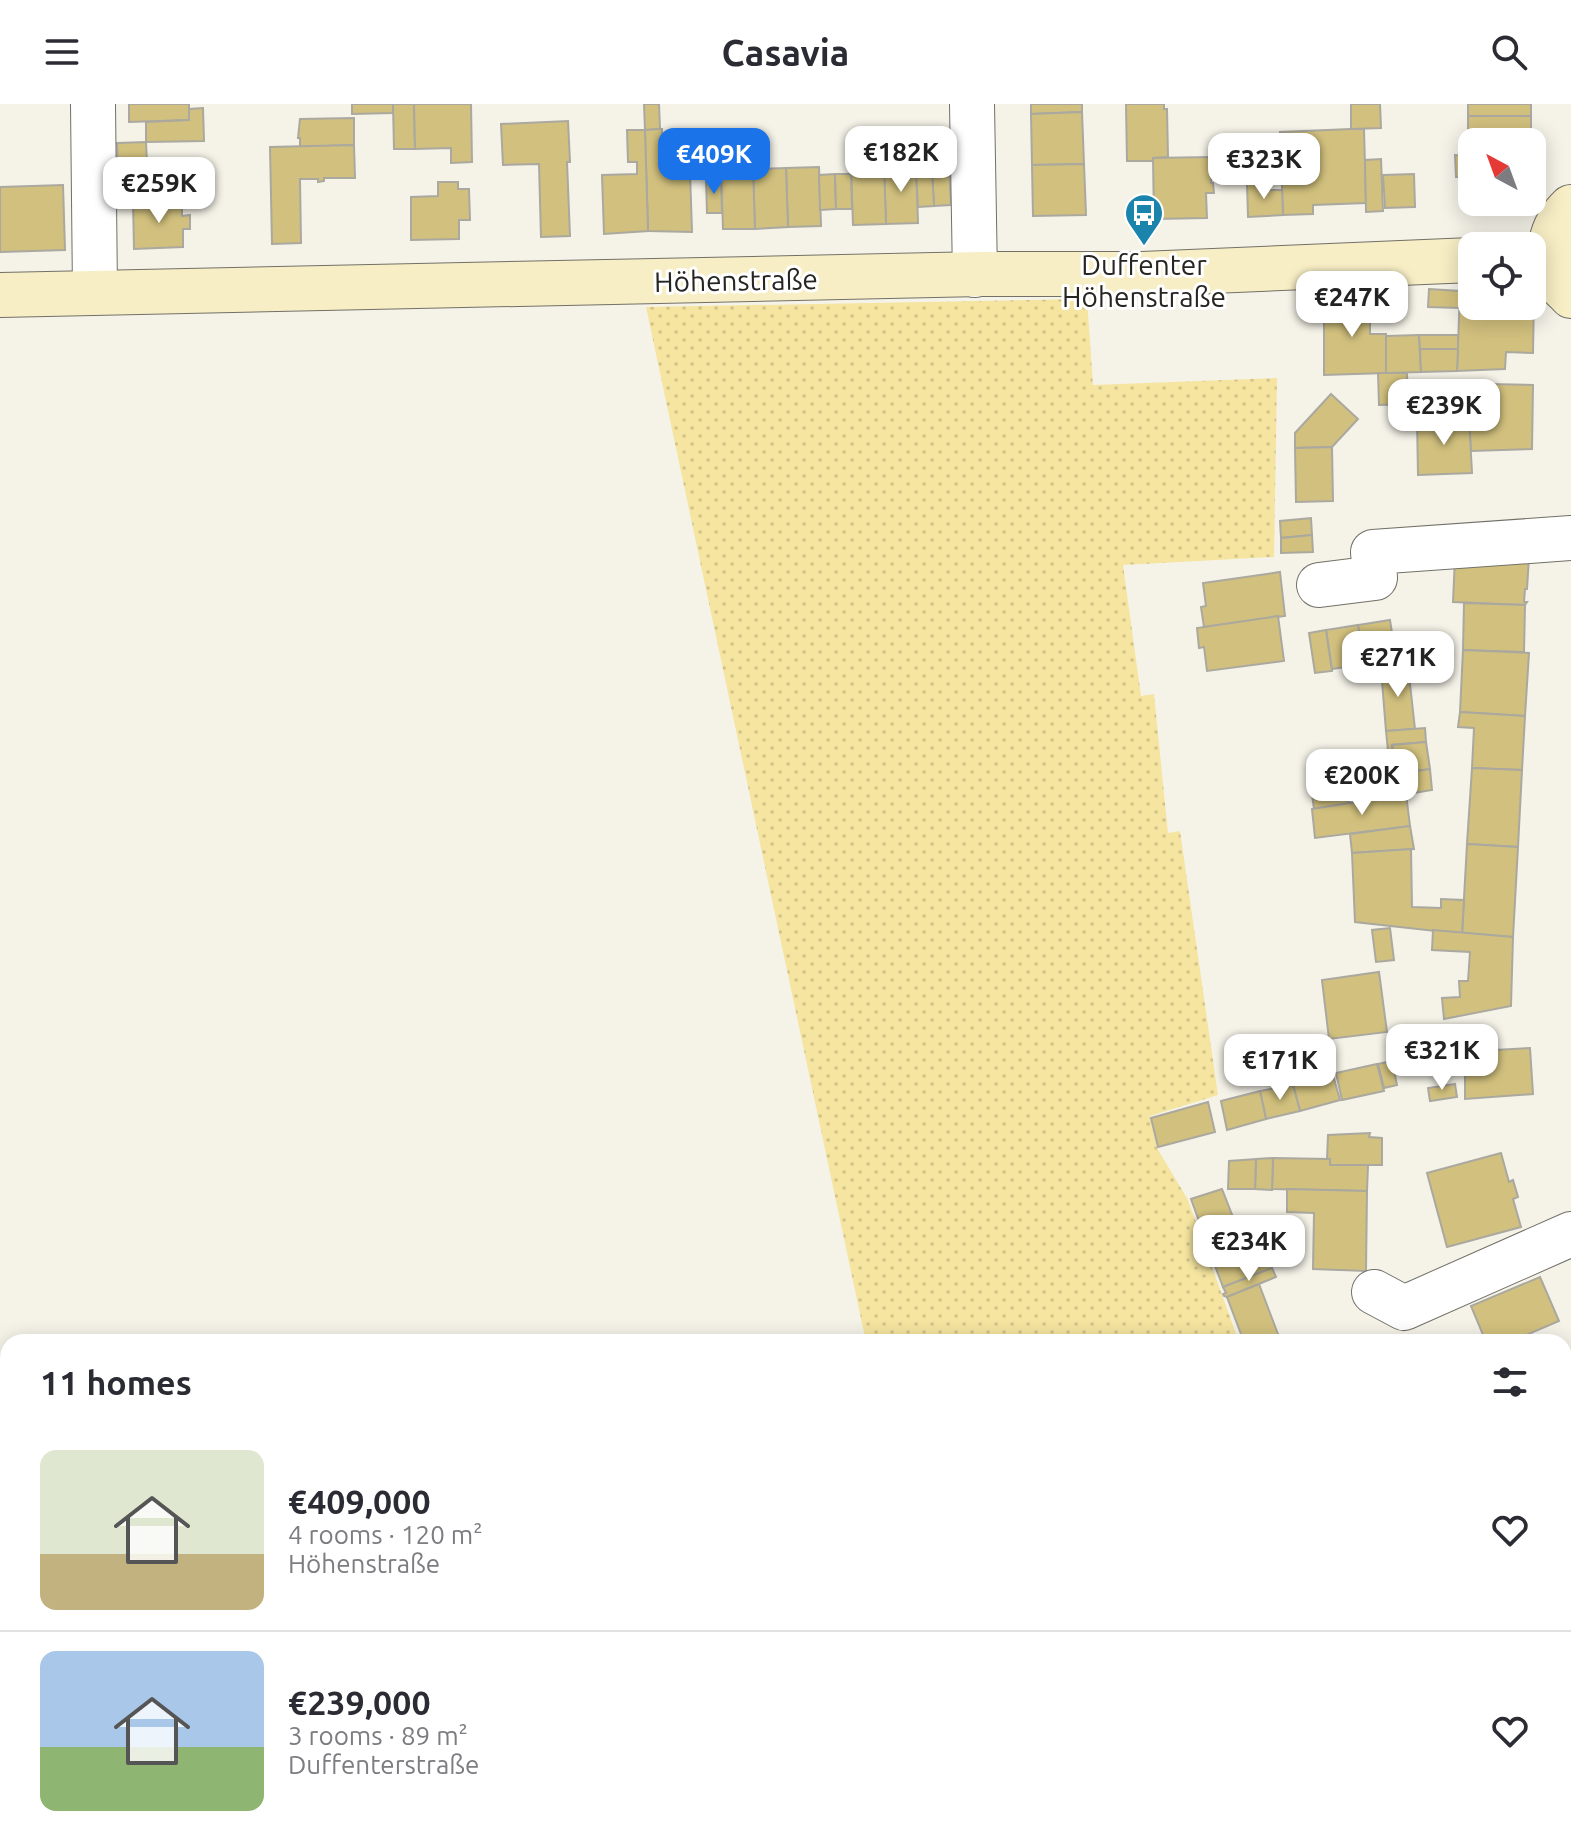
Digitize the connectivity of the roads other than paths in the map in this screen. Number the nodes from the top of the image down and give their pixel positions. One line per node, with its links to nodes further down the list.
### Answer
1 (93, 104): 8 (street)
2 (972, 104): 7 (street)
3 (1571, 207): 4 (street)
4 (1546, 247)
5 (1458, 261): 7 (street, Höhenstraße)
6 (1546, 264): 10 (street)
7 (975, 275): 8 (street, Höhenstraße)
8 (95, 292): 9 (street, Höhenstraße)
9 (0, 295)
10 (1571, 296)
11 (1571, 538): 12 (street)
12 (1319, 585)
13 (1571, 1234): 14 (street)
14 (1374, 1292)

